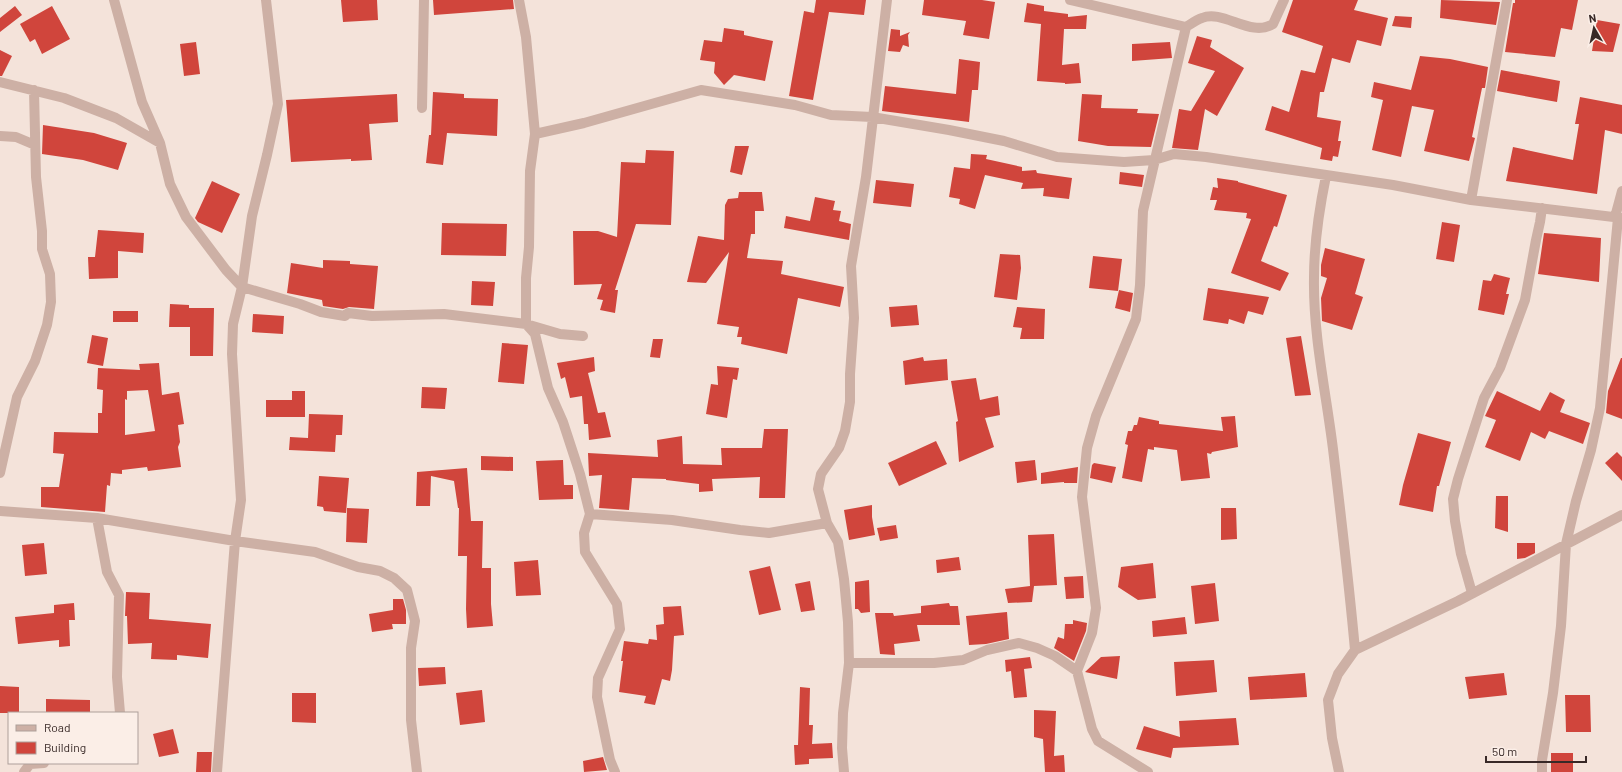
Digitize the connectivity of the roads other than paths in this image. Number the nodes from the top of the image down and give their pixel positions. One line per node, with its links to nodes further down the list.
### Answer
1 (114, 0): 18 (street)
2 (266, 0): 26 (street)
3 (424, 0): 12 (street)
4 (519, 0): 15 (street)
5 (886, 0): 13 (street)
6 (1070, 0): 9 (street)
7 (1284, 0): 9 (street)
8 (1506, 0): 23 (street)
9 (1186, 27): 20 (street)
10 (0, 82): 11 (street)
11 (34, 90): 14 (street); 18 (street)
12 (422, 108)
13 (872, 117): 15 (street); 20 (street); 34 (street)
14 (35, 128): 17 (street); 19 (street)
15 (535, 134): 27 (street)
16 (0, 136): 17 (street)
17 (16, 137): 19 (street)
18 (160, 143): 26 (street)
19 (35, 145): 29 (street)
20 (1154, 160): 21 (street); 40 (street)
21 (1326, 176): 23 (street); 38 (street)
22 (1622, 191): 25 (street)
23 (1471, 200): 24 (street)
24 (1542, 208): 25 (street); 37 (street)
25 (1618, 218): 36 (street)
26 (242, 286): 27 (street); 35 (street)
27 (526, 324): 28 (street); 31 (street)
28 (583, 336)
29 (0, 473)
30 (0, 511): 33 (street)
31 (590, 514): 34 (street); 44 (street)
32 (1622, 515): 36 (street)
33 (97, 518): 35 (street); 41 (street)
34 (827, 523): 39 (street)
35 (235, 541): 42 (street); 43 (street)
36 (1566, 544): 37 (street); 48 (street)
37 (1472, 593): 38 (street)
38 (1355, 650): 47 (street)
39 (849, 663): 40 (street); 45 (street)
40 (1077, 671): 46 (street)
41 (120, 712)
42 (217, 772)
43 (417, 772)
44 (615, 772)
45 (844, 772)
46 (1148, 772)
47 (1339, 772)
48 (1542, 772)

